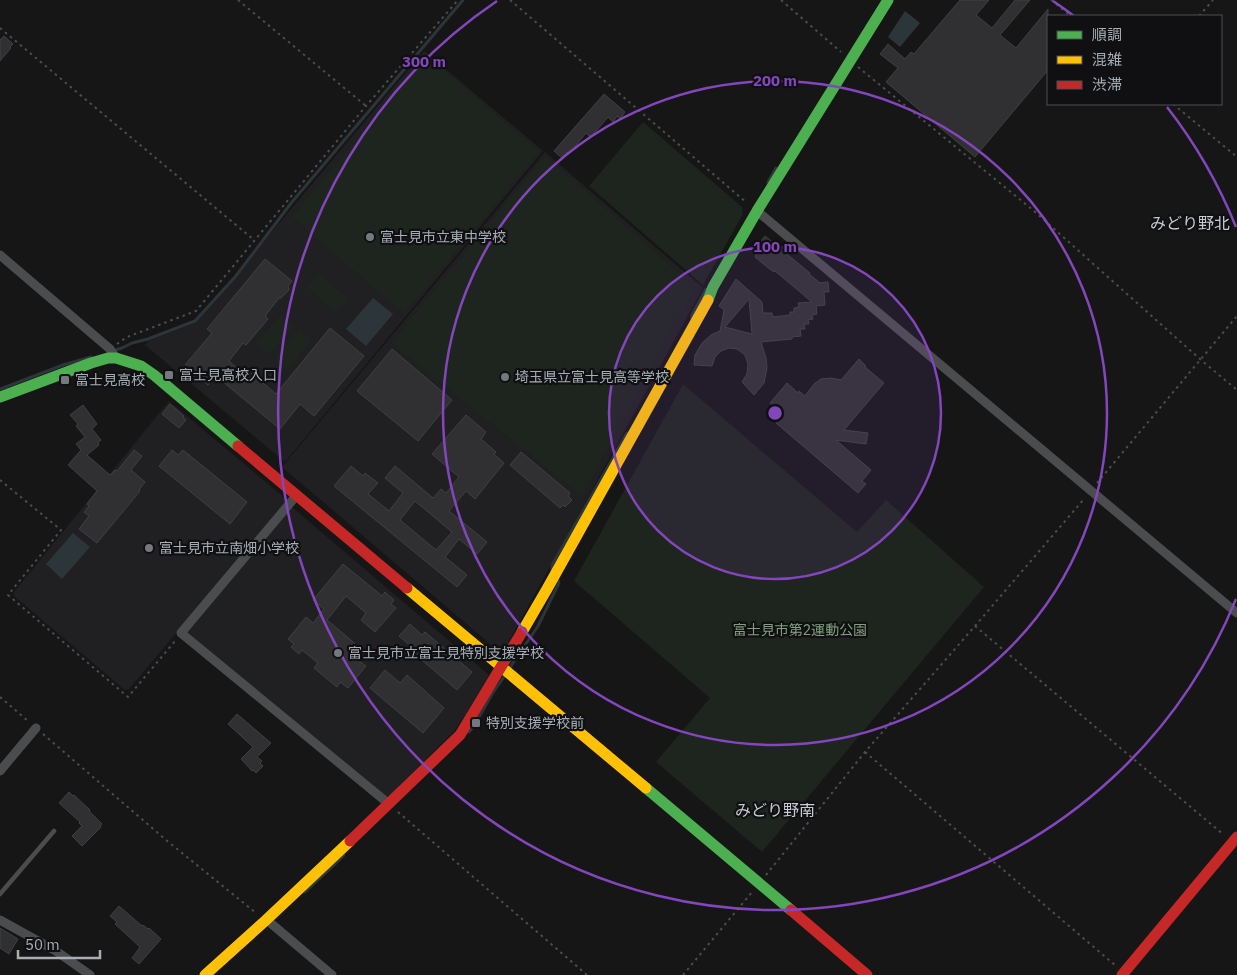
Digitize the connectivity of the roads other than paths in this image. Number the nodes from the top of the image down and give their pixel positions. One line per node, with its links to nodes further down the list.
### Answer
1 (888, 0): 2 (street)
2 (757, 211): 7 (street); 8 (street)
3 (0, 255): 4 (street)
4 (113, 353): 5 (street); 6 (street)
5 (0, 397)
6 (296, 496): 8 (street); 11 (street)
7 (1237, 613)
8 (501, 667): 11 (street); 21 (street)
9 (36, 728): 10 (street)
10 (0, 771)
11 (389, 804): 16 (street)
12 (54, 831): 14 (lane)
13 (1235, 840): 17 (street)
14 (0, 894)
15 (0, 920): 18 (street)
16 (266, 921): 19 (street); 20 (street)
17 (1123, 974)
18 (90, 975)
19 (204, 975)
20 (332, 975)
21 (867, 975)

